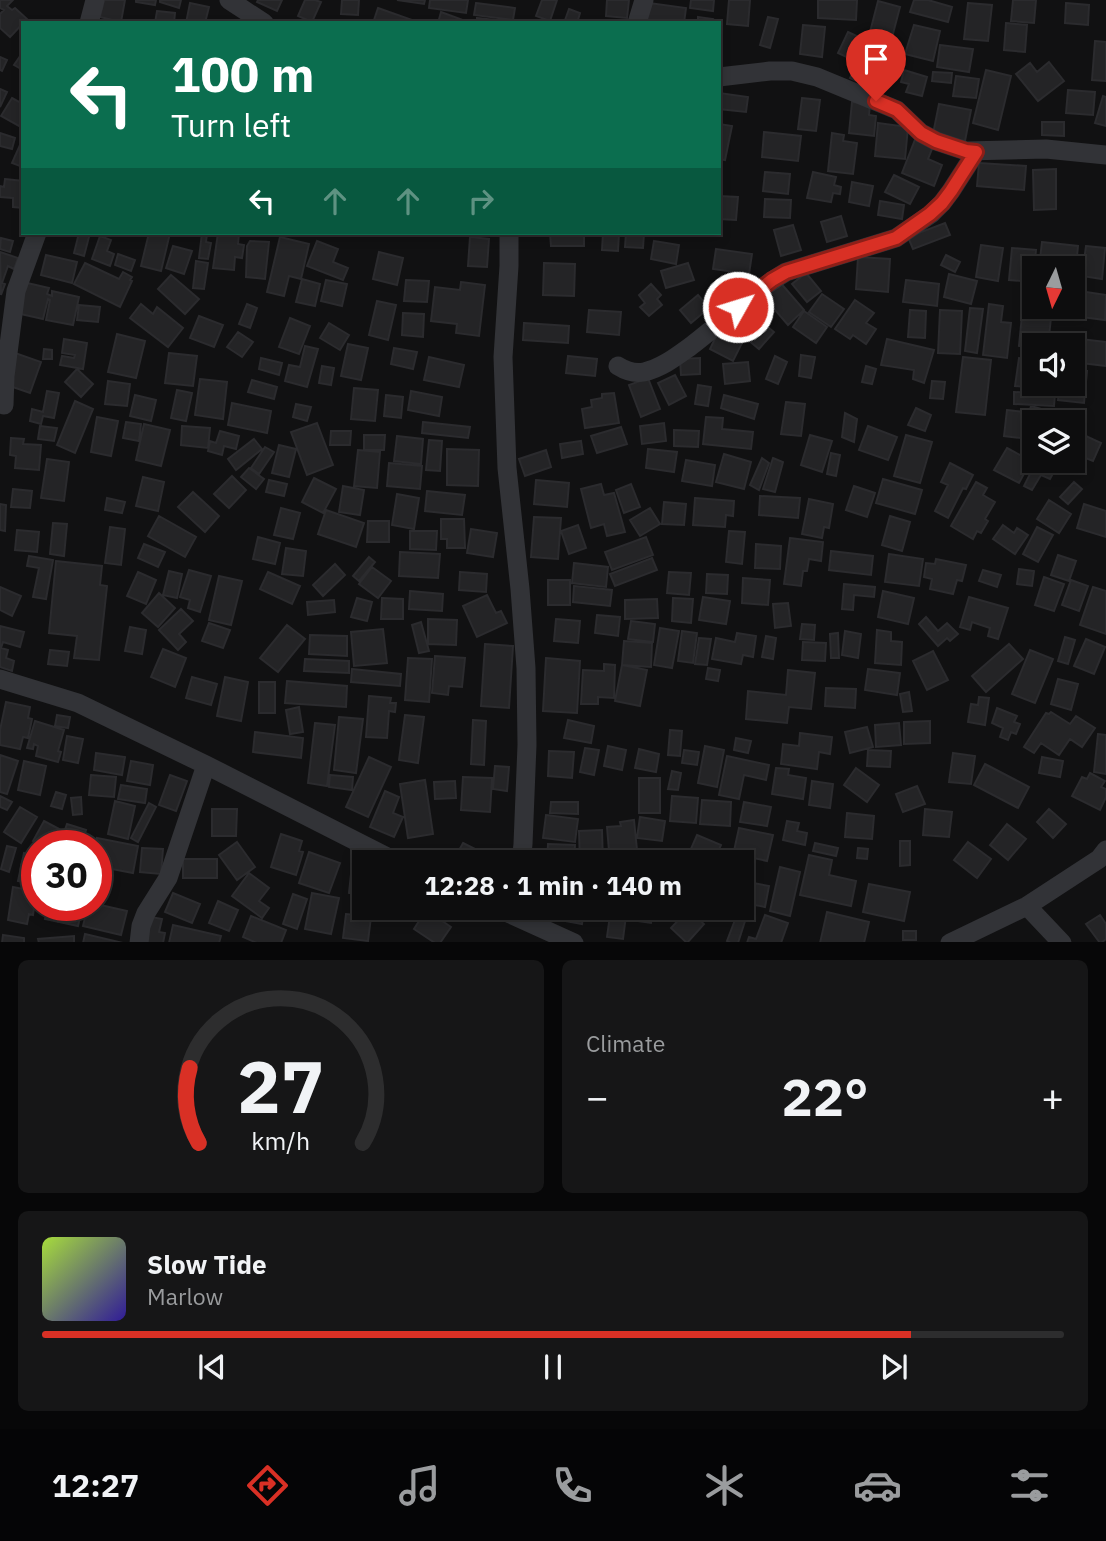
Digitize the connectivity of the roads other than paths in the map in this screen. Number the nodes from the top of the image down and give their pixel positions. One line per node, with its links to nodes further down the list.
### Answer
1 (94, 0): 4 (street)
2 (229, 0): 5 (street)
3 (644, 0): 6 (street)
4 (89, 21)
5 (261, 21)
6 (637, 21)
7 (721, 77): 8 (street)
8 (976, 152): 9 (street); 12 (street)
9 (1106, 155)
10 (36, 235): 13 (street)
11 (509, 235): 17 (street)
12 (618, 366)
13 (4, 405)
14 (0, 679): 15 (street)
15 (206, 765): 16 (street); 21 (street)
16 (373, 850)
17 (522, 850)
18 (1106, 850): 19 (street)
19 (1027, 906): 23 (street); 24 (street)
20 (527, 920): 22 (street)
21 (139, 942)
22 (572, 942)
23 (952, 942)
24 (1061, 942)

